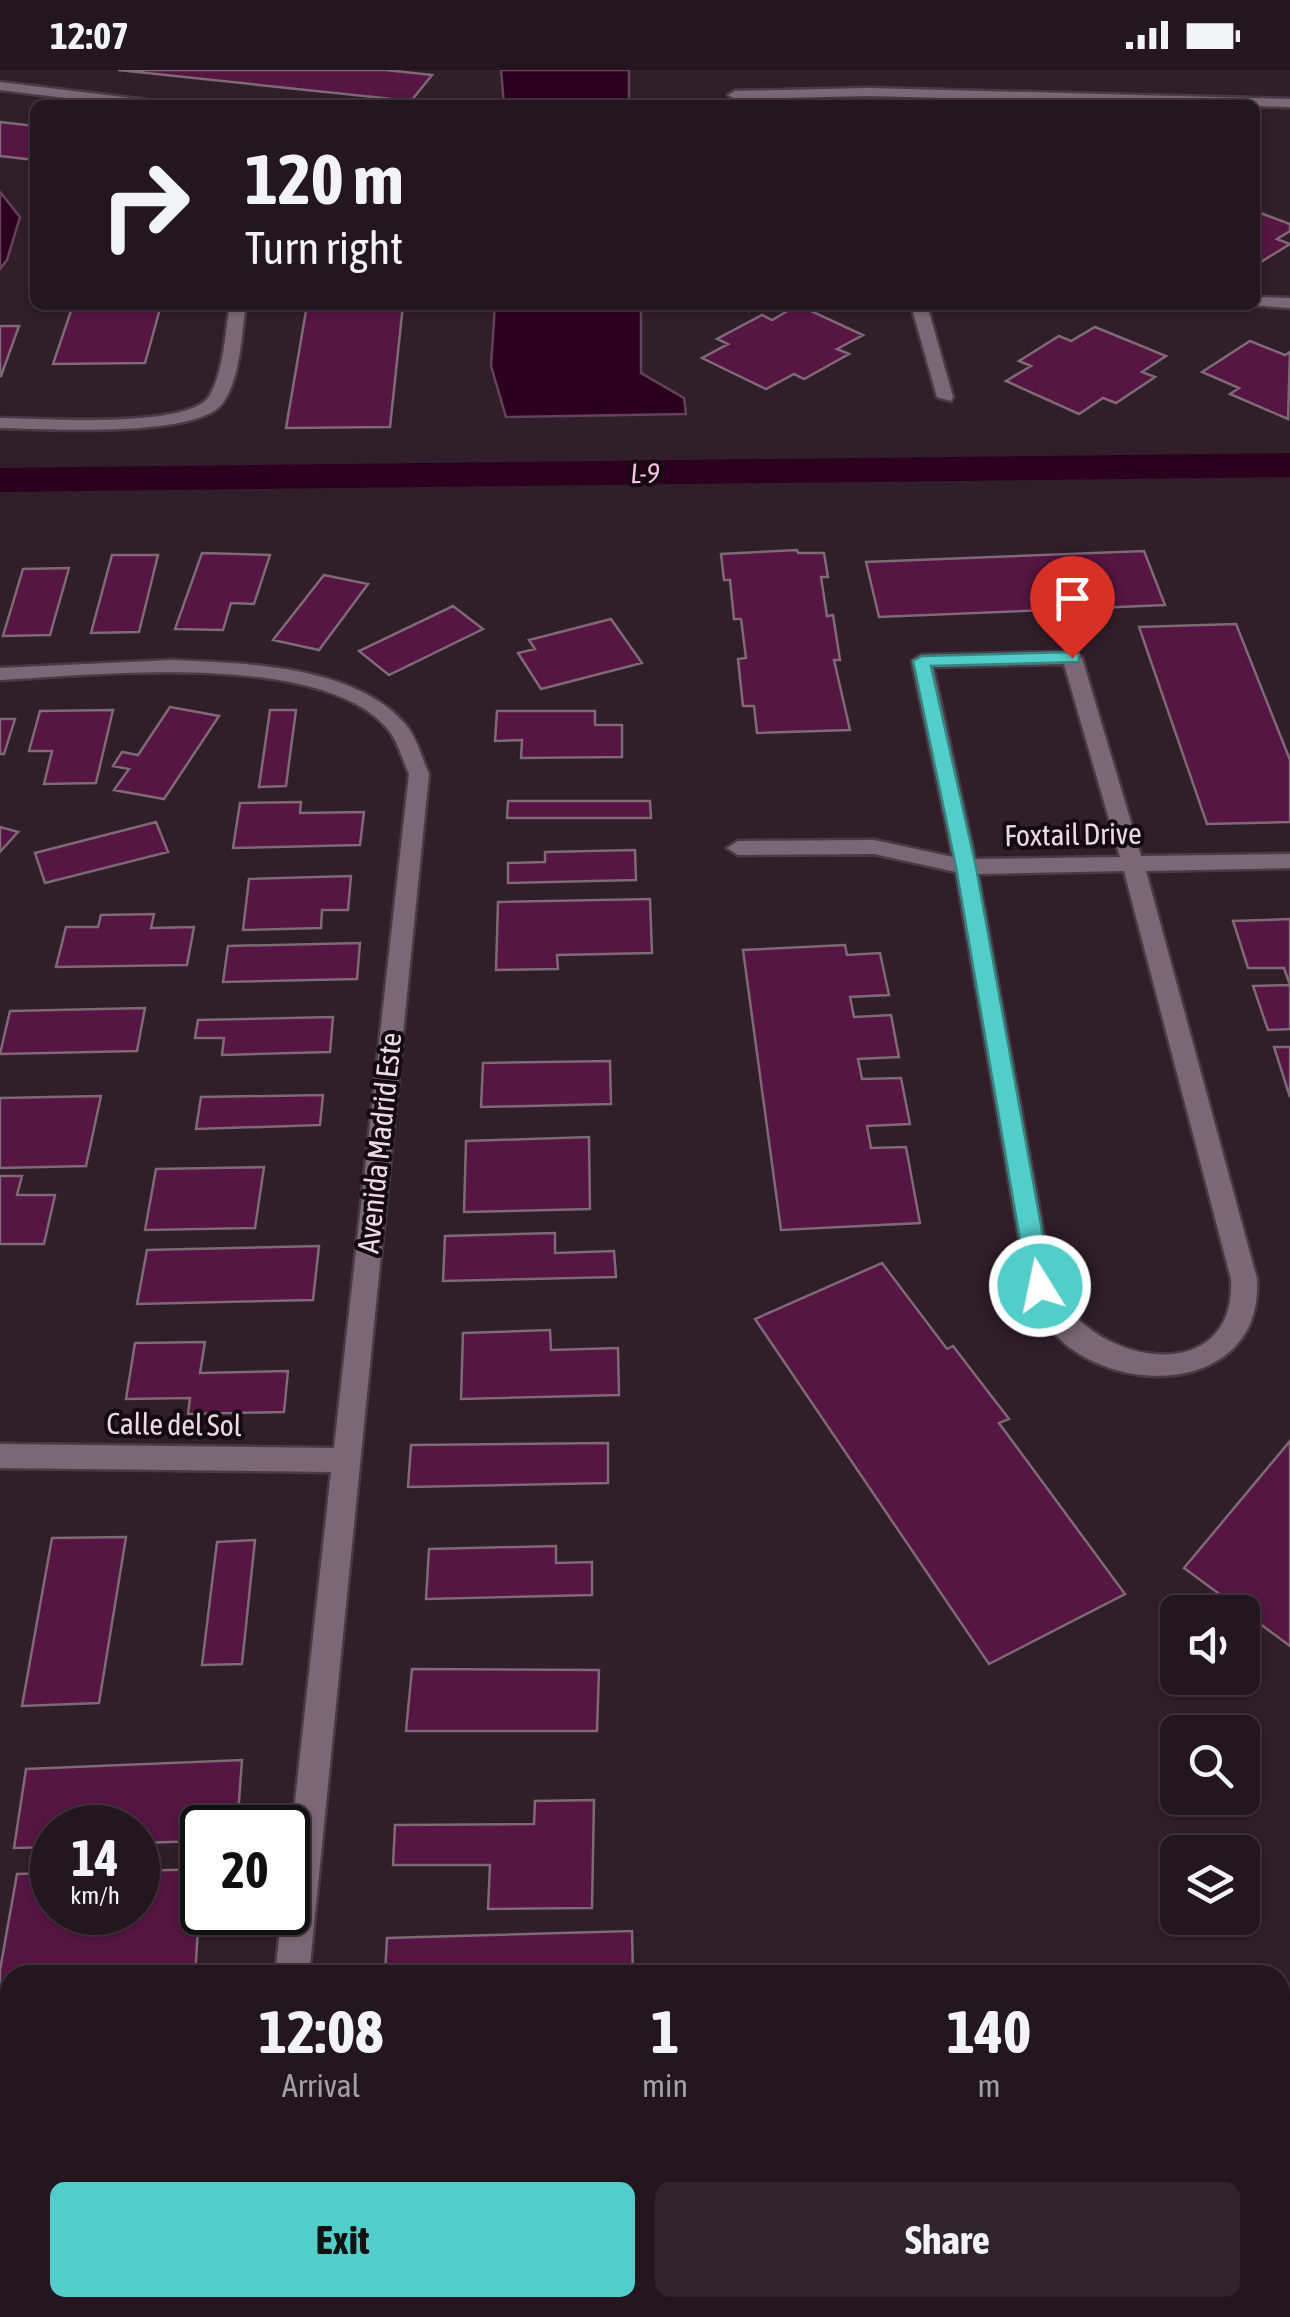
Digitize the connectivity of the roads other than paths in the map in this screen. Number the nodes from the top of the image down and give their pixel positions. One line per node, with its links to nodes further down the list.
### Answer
1 (0, 86): 4 (street)
2 (870, 93): 3 (street); 5 (street)
3 (735, 95)
4 (114, 100)
5 (1164, 100)
6 (1260, 102): 7 (street)
7 (1290, 103)
8 (1260, 302): 9 (street)
9 (1290, 303)
10 (237, 310): 13 (street)
11 (919, 310): 12 (street)
12 (945, 398)
13 (0, 423)
14 (0, 674): 20 (street, Avenida Madrid Este)
15 (738, 848): 18 (street, Foxtail Drive)
16 (1290, 861): 17 (street, Foxtail Drive)
17 (1132, 864): 18 (street, Foxtail Drive); 18 (street); 18 (street)
18 (966, 867)
19 (0, 1456): 20 (street, Calle del Sol)
20 (347, 1460): 21 (street, Avenida Madrid Este)
21 (293, 1965)

